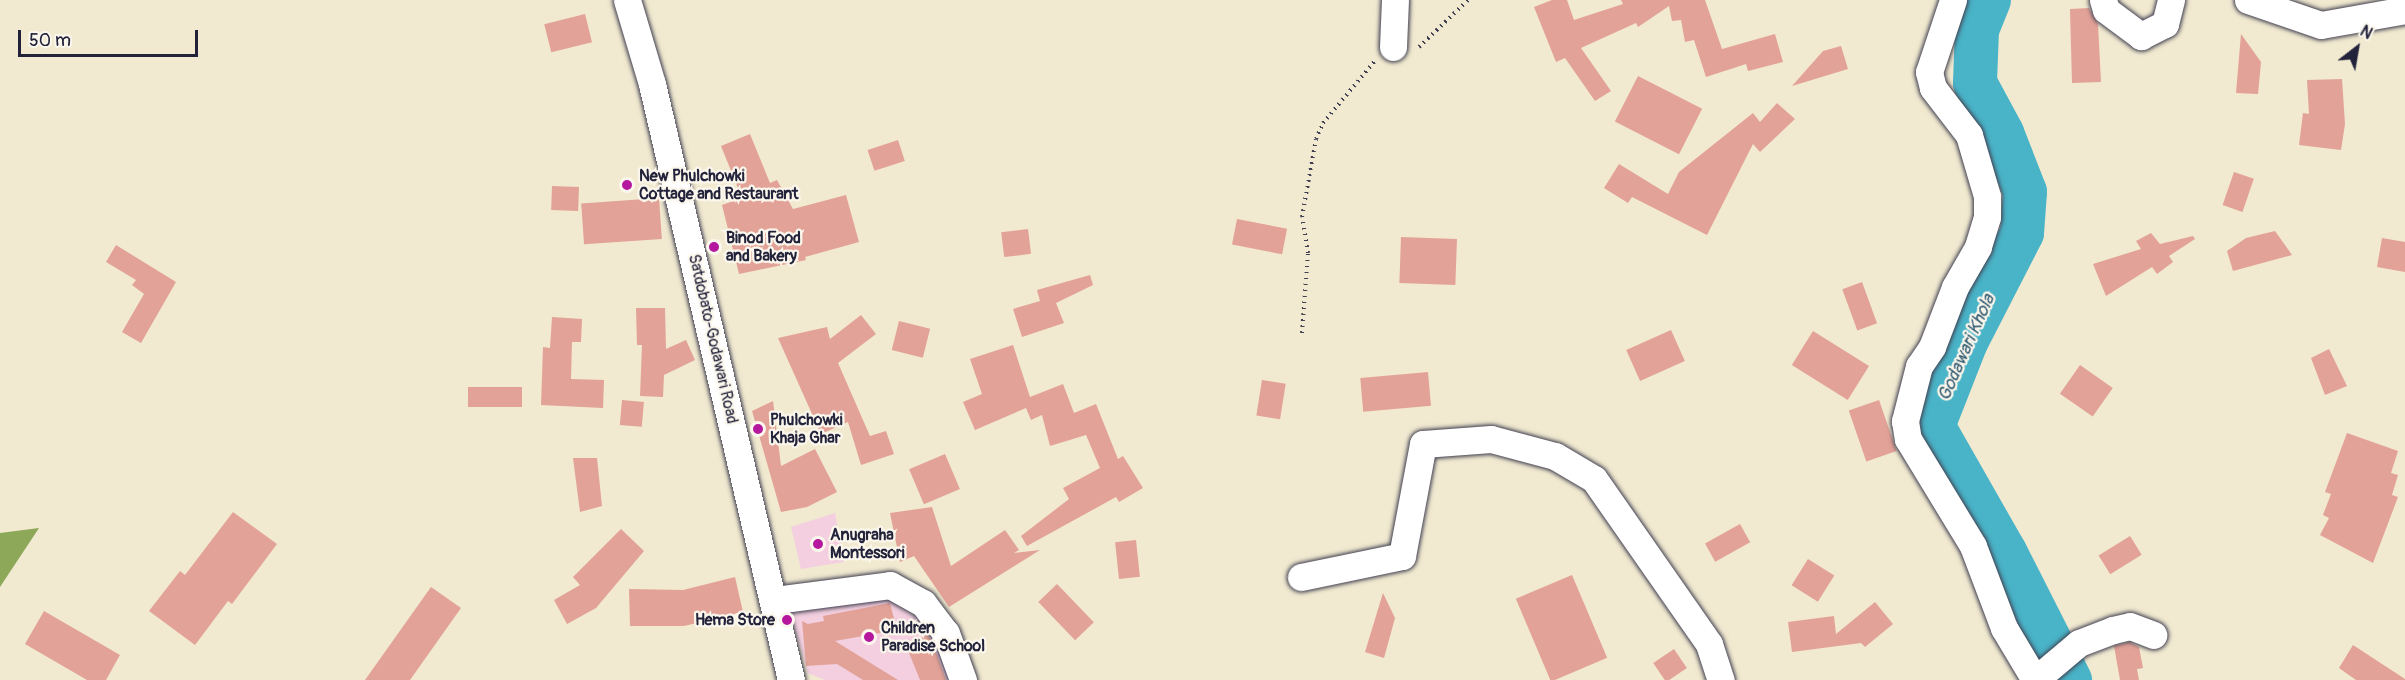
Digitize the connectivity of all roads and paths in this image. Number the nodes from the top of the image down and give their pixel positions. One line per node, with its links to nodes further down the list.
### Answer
1 (627, 0): 12 (street, Satdobato-Godawari Road)
2 (1395, 0): 9 (street)
3 (1468, 0): 9 (path)
4 (1953, 0): 17 (street)
5 (2103, 0): 6 (street)
6 (2171, 0)
7 (2248, 0): 8 (street)
8 (2405, 10)
9 (1393, 47): 10 (path)
10 (1302, 333)
11 (1301, 577): 16 (street)
12 (775, 600): 14 (street, Satdobato-Godawari Road); 15 (street)
13 (2153, 635): 17 (street)
14 (791, 680)
15 (963, 680)
16 (1721, 680)
17 (2035, 680)

